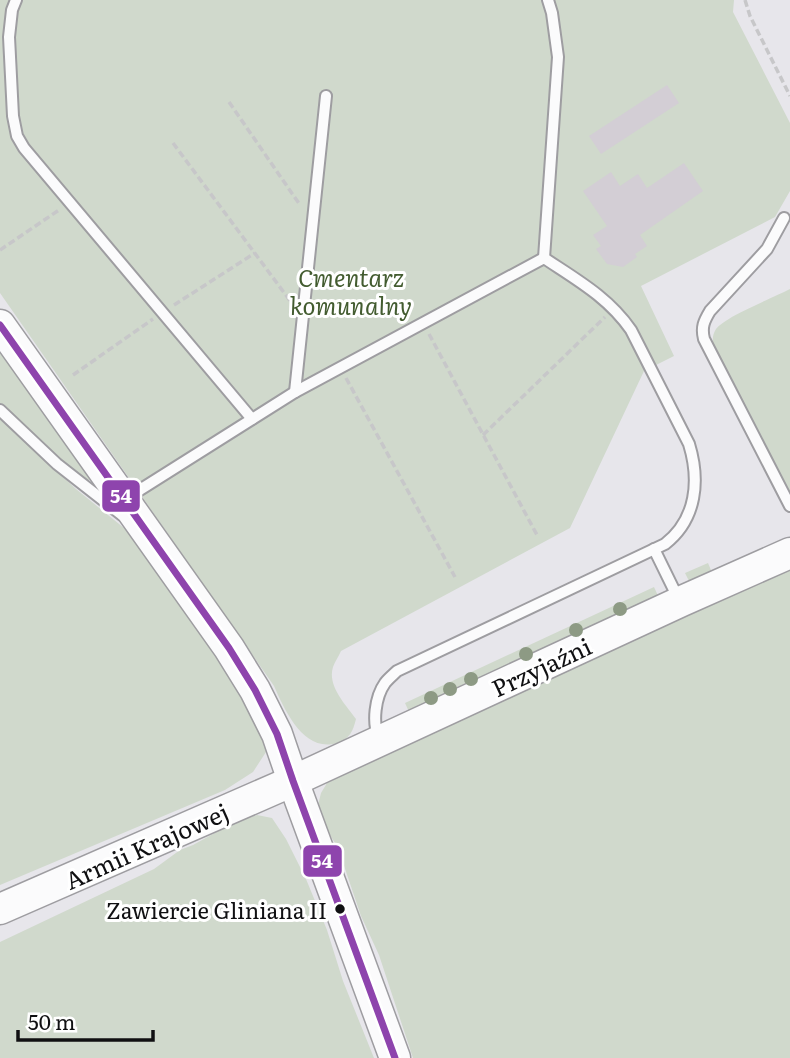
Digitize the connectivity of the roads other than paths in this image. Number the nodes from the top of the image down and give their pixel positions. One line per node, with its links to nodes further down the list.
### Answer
1 (16, 0): 9 (lane)
2 (548, 0): 5 (lane)
3 (326, 96): 7 (lane)
4 (784, 218): 11 (lane)
5 (544, 258): 7 (lane); 13 (lane)
6 (0, 325): 10 (street)
7 (295, 392): 9 (lane)
8 (0, 410): 12 (lane)
9 (252, 419): 10 (lane)
10 (124, 499): 12 (street)
11 (790, 506)
12 (145, 529): 17 (street)
13 (654, 549): 15 (lane); 16 (lane)
14 (790, 553): 15 (street, Przyjaźni)
15 (680, 603): 16 (street, Przyjaźni)
16 (380, 740): 17 (street, Przyjaźni)
17 (293, 781): 18 (street, Armii Krajowej); 19 (street)
18 (0, 909)
19 (395, 1058)

